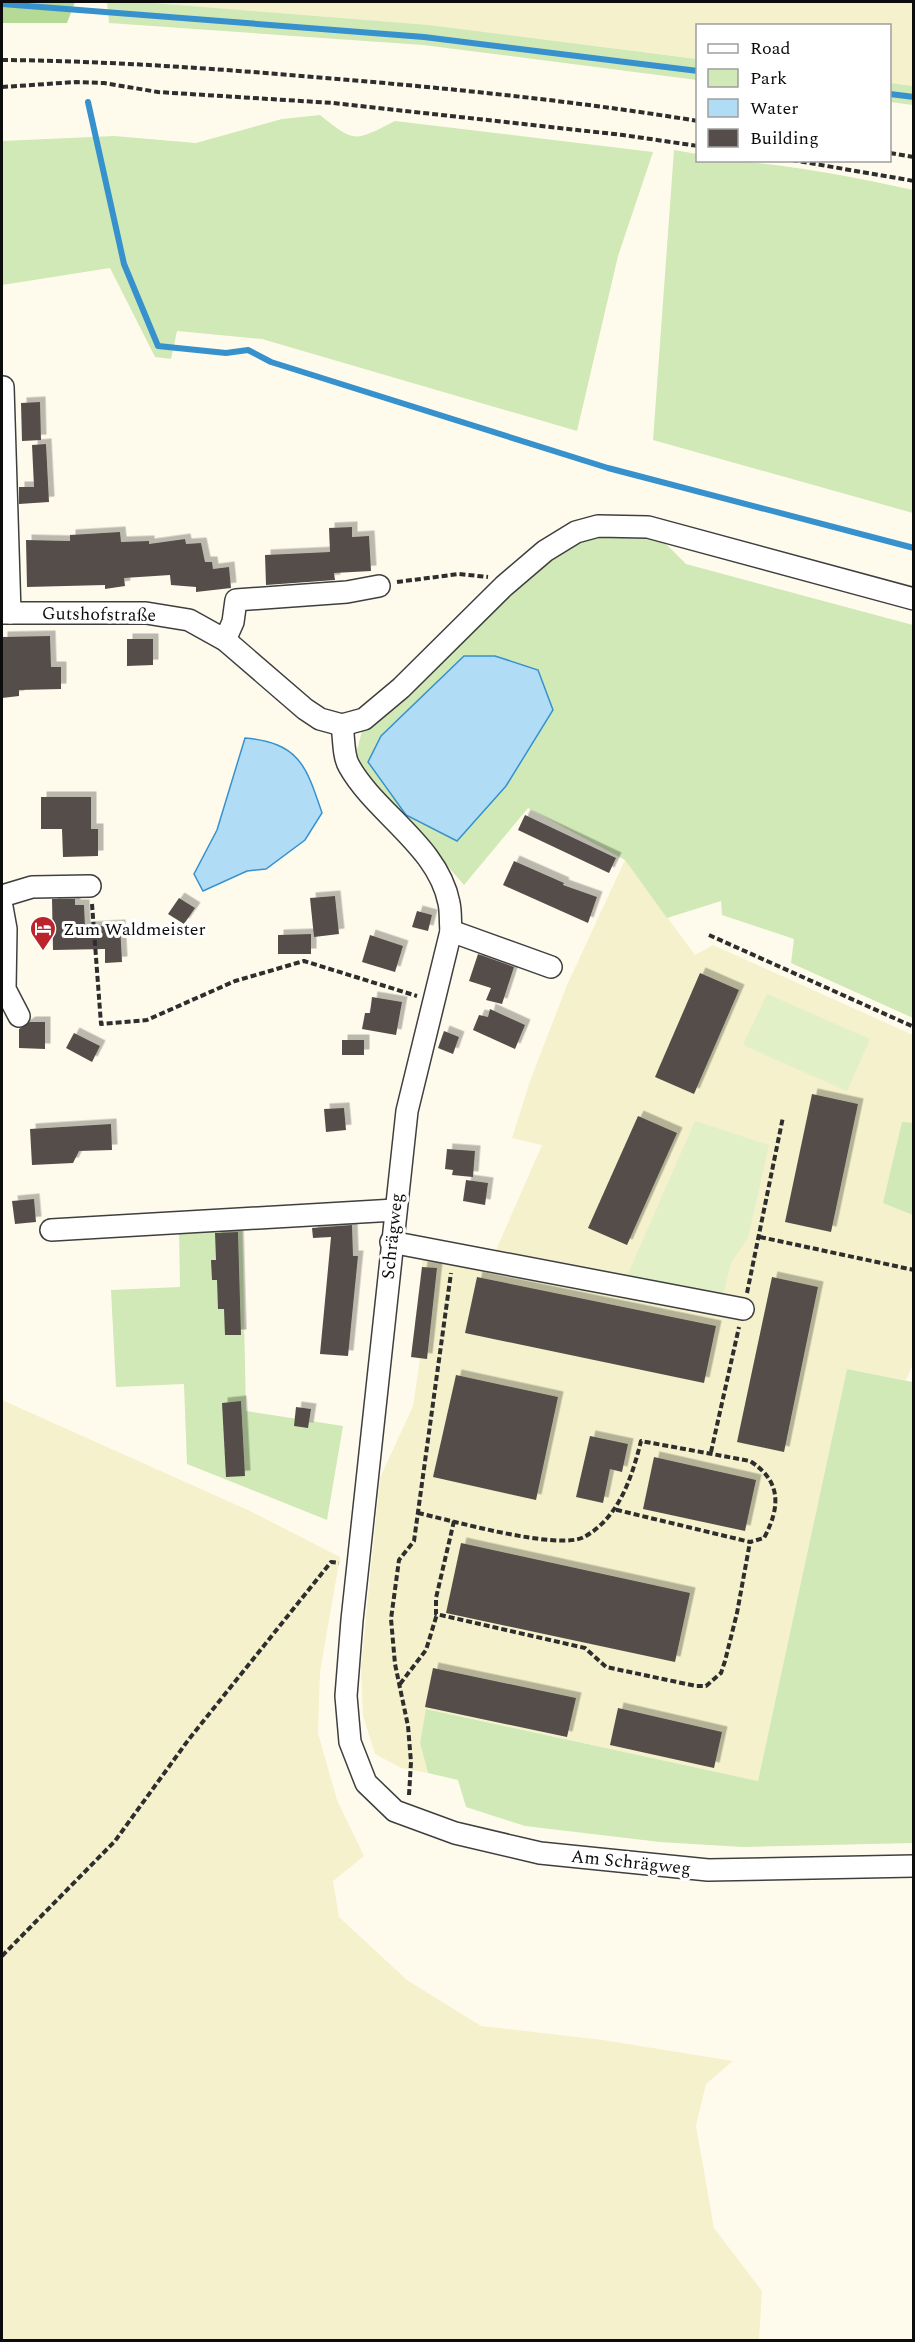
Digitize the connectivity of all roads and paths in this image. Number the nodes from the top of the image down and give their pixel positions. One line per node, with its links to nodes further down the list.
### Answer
1 (2, 60): 3 (path)
2 (2, 87): 4 (path)
3 (696, 121)
4 (696, 146)
5 (891, 153): 6 (path)
6 (914, 157)
7 (804, 162): 8 (path)
8 (914, 181)
9 (3, 387): 13 (street)
10 (379, 586): 11 (path); 14 (street)
11 (504, 586): 12 (street); 15 (street)
12 (914, 598)
13 (6, 613): 14 (street, Gutshofstraße)
14 (225, 640): 15 (street, Gutshofstraße)
15 (342, 725): 19 (street, Schrägweg)
16 (90, 886): 17 (street); 22 (path)
17 (2, 896)
18 (2, 907): 23 (street)
19 (451, 931): 21 (street); 22 (street, Schrägweg)
20 (709, 935): 24 (path)
21 (551, 967)
22 (433, 1001): 26 (street, Schrägweg)
23 (19, 1016)
24 (914, 1027)
25 (783, 1117): 28 (path)
26 (395, 1210): 27 (street); 29 (street, Schrägweg)
27 (51, 1230)
28 (760, 1236): 31 (path); 32 (path)
29 (392, 1242): 30 (street); 38 (street, Schrägweg)
30 (454, 1254): 32 (street); 35 (path)
31 (914, 1270)
32 (743, 1309): 33 (path)
33 (711, 1452): 34 (path); 37 (path)
34 (613, 1509): 36 (path); 37 (path)
35 (418, 1513): 36 (path); 40 (path)
36 (454, 1521): 39 (path)
37 (750, 1542): 39 (path)
38 (357, 1564): 41 (street, Schrägweg); 44 (path)
39 (437, 1614): 40 (path)
40 (400, 1684): 42 (path)
41 (366, 1784): 42 (street, Am Schrägweg)
42 (407, 1815): 43 (street, Am Schrägweg)
43 (914, 1866)
44 (2, 1956)

